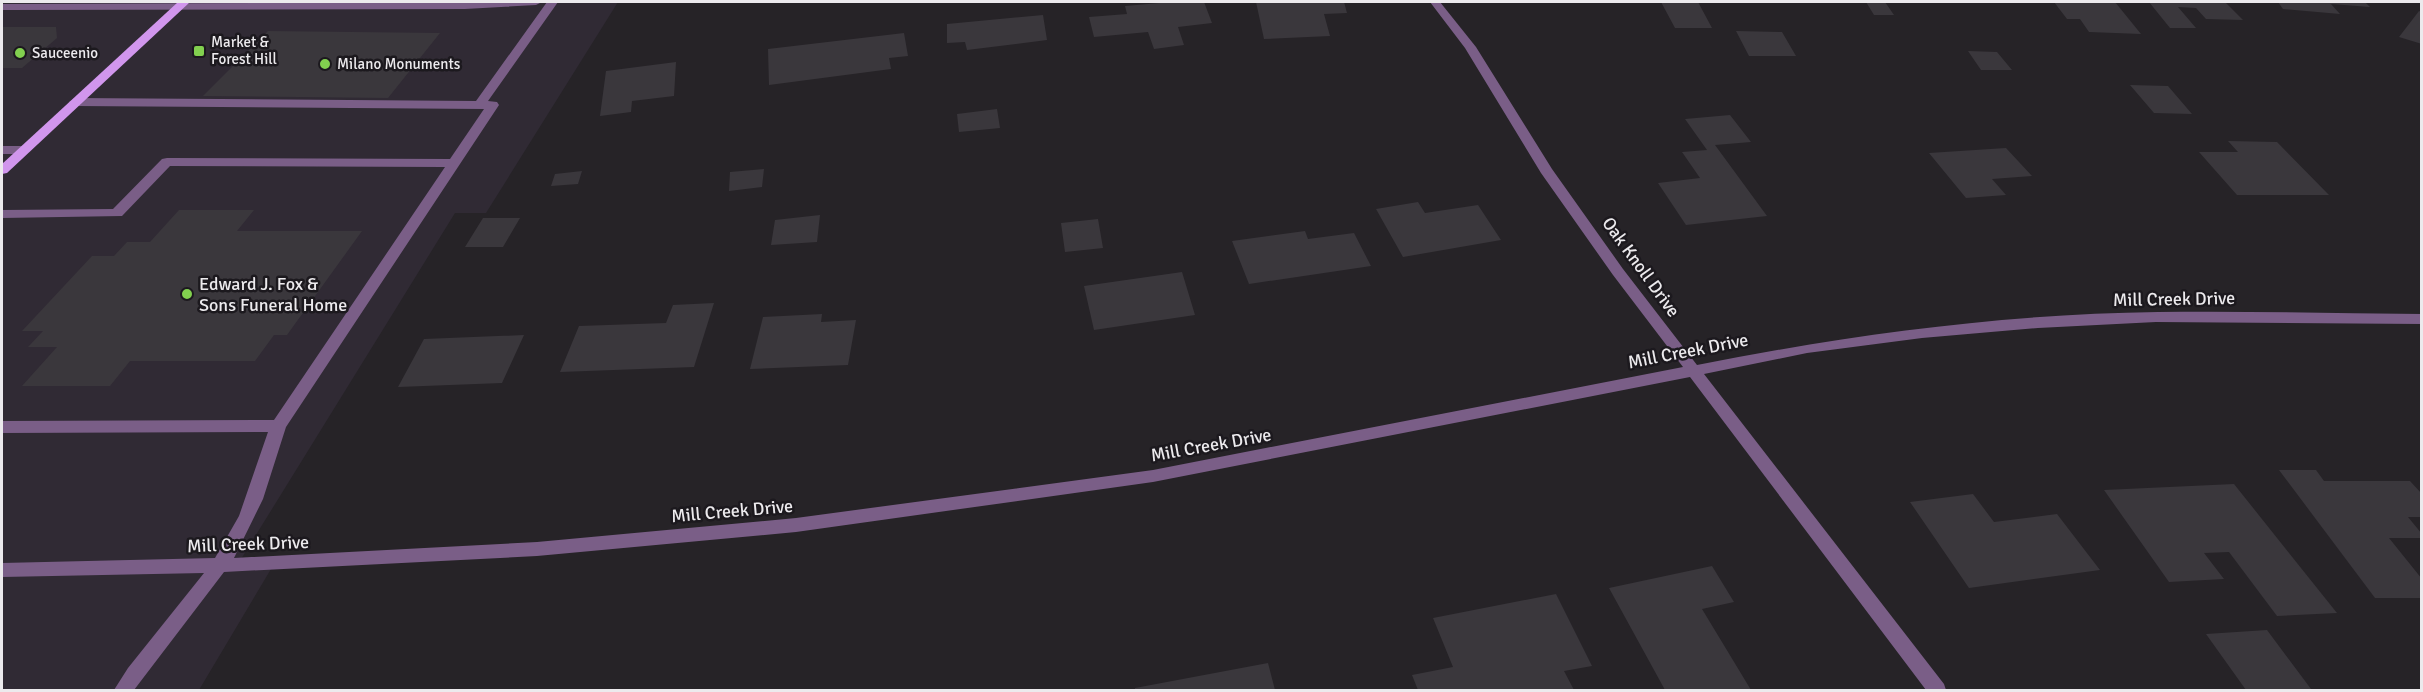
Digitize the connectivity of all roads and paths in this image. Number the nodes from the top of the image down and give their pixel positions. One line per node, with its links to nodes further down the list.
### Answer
1 (536, 2): 5 (street)
2 (552, 2): 8 (street)
3 (1435, 2): 15 (street, Oak Knoll Drive)
4 (38, 4): 5 (street); 6 (street)
5 (181, 4): 7 (main road)
6 (2, 7)
7 (75, 102): 8 (street); 10 (main road)
8 (479, 105): 11 (street)
9 (2, 150): 10 (street)
10 (23, 150): 12 (main road)
11 (454, 163): 13 (street); 16 (street)
12 (2, 170)
13 (2, 214)
14 (2421, 319): 15 (street, Mill Creek Drive)
15 (1693, 369): 18 (street, Mill Creek Drive); 22 (street, Oak Knoll Drive)
16 (278, 426): 17 (street); 18 (street)
17 (2, 427)
18 (220, 565): 19 (street, Mill Creek Drive); 21 (street)
19 (7, 570): 20 (street)
20 (2, 585)
21 (123, 690)
22 (1938, 690)

